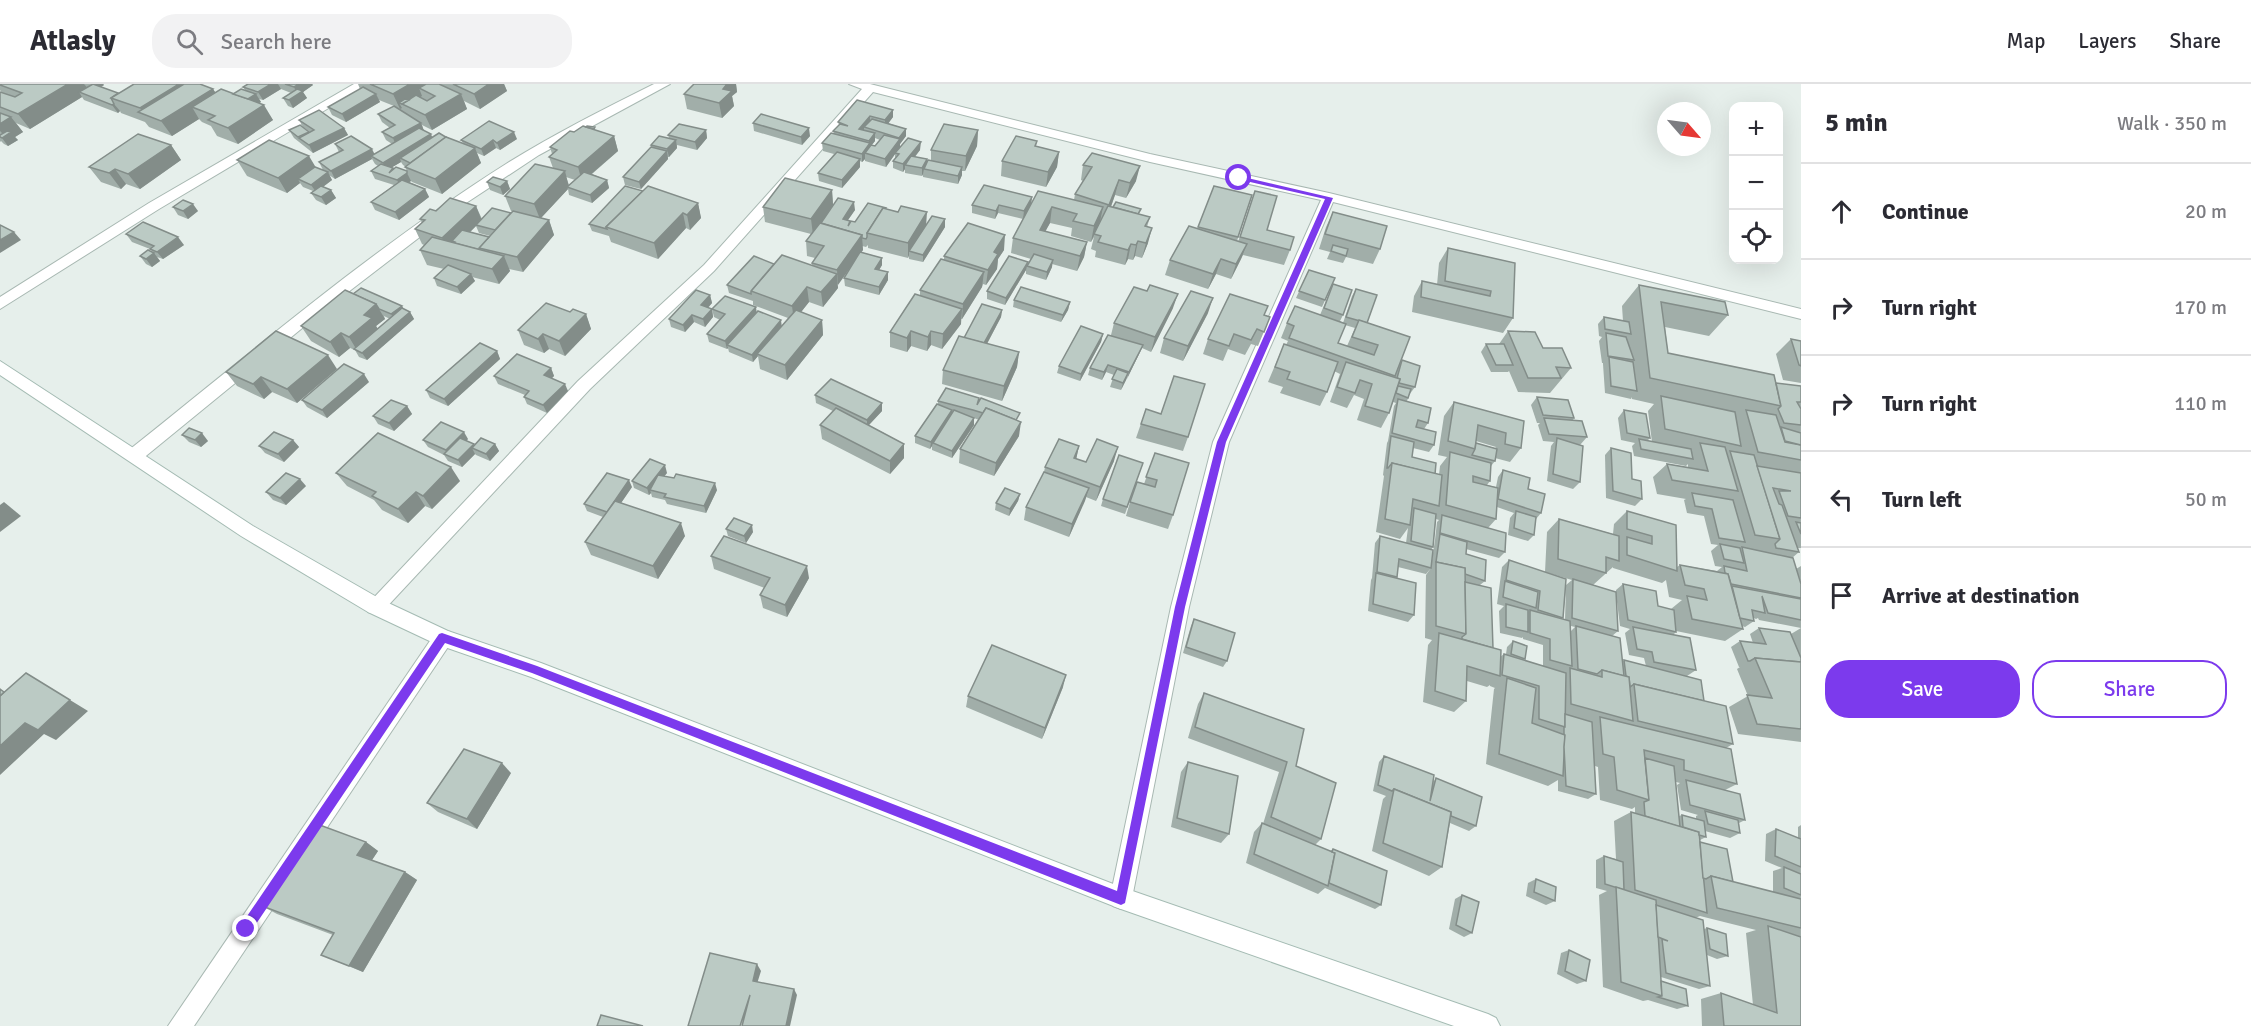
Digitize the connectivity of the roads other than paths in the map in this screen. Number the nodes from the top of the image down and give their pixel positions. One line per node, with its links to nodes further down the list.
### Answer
1 (363, 84): 5 (street)
2 (664, 84): 8 (street)
3 (862, 86): 4 (street); 9 (street)
4 (1329, 198): 6 (street); 11 (street)
5 (0, 304)
6 (1801, 314)
7 (0, 367): 8 (street)
8 (135, 455): 9 (street)
9 (375, 606): 10 (street)
10 (442, 638): 11 (street); 12 (street)
11 (1121, 898): 13 (street)
12 (180, 1026)
13 (1488, 1026)

